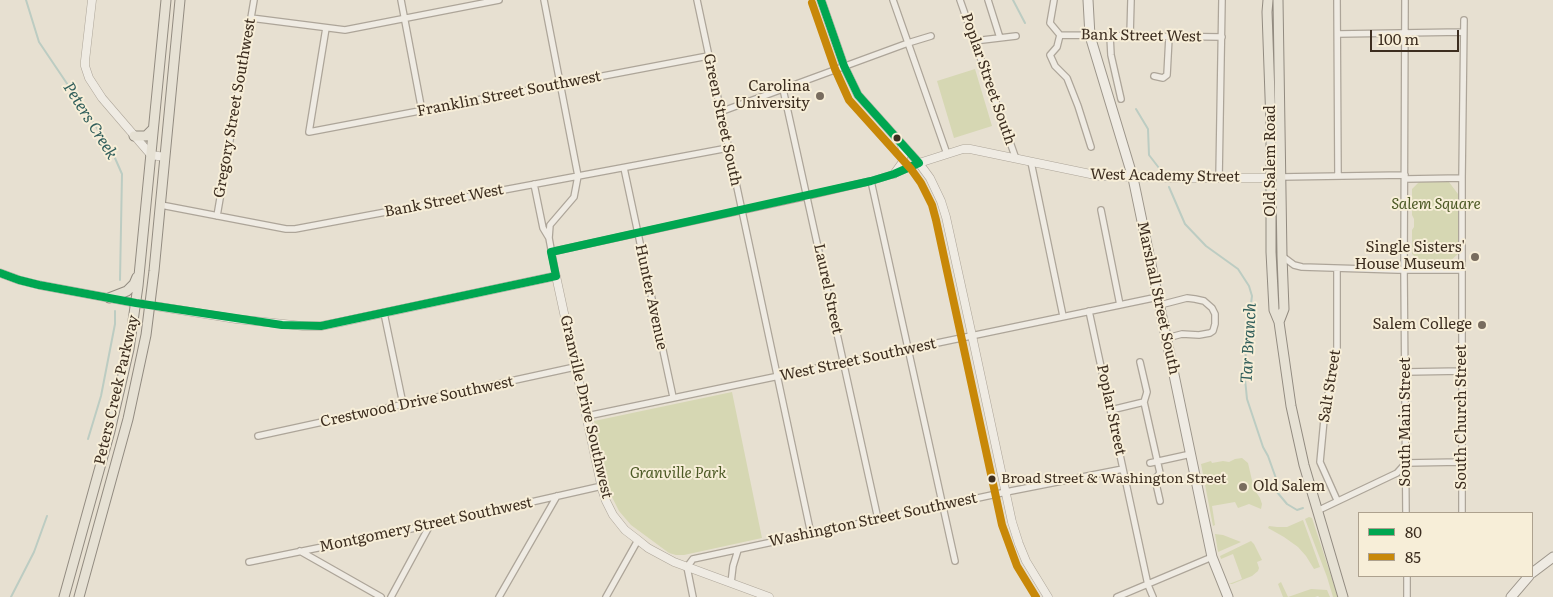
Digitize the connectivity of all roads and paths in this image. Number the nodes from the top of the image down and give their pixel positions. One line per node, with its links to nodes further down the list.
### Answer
1 (92, 0): 48 (street)
2 (166, 0): 47 (main road, Peters Creek Parkway)
3 (180, 0): 54 (main road, Peters Creek Parkway)
4 (254, 0): 21 (street, Gregory Street Southwest)
5 (401, 0): 22 (street)
6 (500, 0): 22 (street)
7 (544, 0): 42 (street, Granville Drive Southwest)
8 (696, 0): 39 (street, Green Street South)
9 (821, 0): 40 (street)
10 (893, 0): 38 (street)
11 (960, 0): 37 (street, Poplar Street South)
12 (988, 0): 36 (street)
13 (1054, 0): 28 (street)
14 (1088, 0): 31 (main road, Marshall Street South)
15 (1131, 0): 33 (street)
16 (1222, 0): 35 (street)
17 (1268, 0): 66 (main road, Old Salem Road)
18 (1278, 0): 62 (main road, Old Salem Road)
19 (1337, 0): 27 (street)
20 (1405, 0): 26 (street, South Main Street)
21 (251, 18): 24 (street); 74 (street, Gregory Street Southwest)
22 (404, 18): 24 (street); 45 (street)
23 (1464, 20): 25 (street, South Church Street)
24 (326, 28): 45 (street, Franklin Street Southwest)
25 (1463, 32): 26 (street); 67 (street, South Church Street)
26 (1405, 33): 27 (street); 63 (street, South Main Street)
27 (1338, 34): 61 (street)
28 (1060, 35): 31 (street, Bank Street West); 50 (street)
29 (931, 36): 38 (street)
30 (1016, 36): 36 (street)
31 (1090, 36): 32 (street, Bank Street West); 64 (main road, Marshall Street South)
32 (1110, 36): 33 (street, Bank Street West); 44 (street)
33 (1130, 36): 34 (street, Bank Street West)
34 (1169, 37): 35 (street, Bank Street West); 41 (street)
35 (1222, 37): 65 (street)
36 (1000, 38): 37 (street)
37 (974, 41): 55 (street, Poplar Street South)
38 (908, 43): 40 (street); 52 (street)
39 (708, 56): 42 (street, Franklin Street Southwest); 46 (street, Green Street South)
40 (844, 66): 43 (street); 49 (street)
41 (1154, 76)
42 (559, 85): 45 (street, Franklin Street Southwest); 60 (street, Granville Drive Southwest)
43 (783, 89): 46 (street); 70 (street, Laurel Street)
44 (1121, 99)
45 (422, 111)
46 (720, 112): 51 (street, Green Street South)
47 (153, 129): 48 (main road); 53 (main road, Peters Creek Parkway)
48 (134, 136): 53 (street)
49 (902, 144): 57 (street); 59 (street)
50 (1091, 147)
51 (728, 148): 58 (street, Bank Street West); 72 (street, Green Street South)
52 (946, 154): 55 (street, West Academy Street); 57 (street, West Academy Street)
53 (151, 155): 54 (street); 80 (main road, Peters Creek Parkway)
54 (165, 157): 71 (main road, Peters Creek Parkway)
55 (1016, 159): 56 (street, West Academy Street)
56 (1031, 162): 64 (street, West Academy Street); 92 (street)
57 (919, 163): 59 (street, West Academy Street); 94 (street)
58 (624, 168): 60 (street, Bank Street West); 75 (street, Hunter Avenue)
59 (894, 174): 68 (street, West Academy Street)
60 (578, 176): 69 (street, Bank Street West); 76 (street, Granville Drive Southwest)
61 (1338, 176): 62 (street, West Academy Street); 63 (street, West Academy Street)
62 (1281, 177): 66 (street, West Academy Street); 78 (main road, Old Salem Road)
63 (1405, 177): 67 (street, West Academy Street); 81 (street, South Main Street)
64 (1133, 178): 65 (street, West Academy Street); 86 (main road, Marshall Street South)
65 (1219, 178): 66 (street, West Academy Street)
66 (1272, 178): 93 (main road, Old Salem Road)
67 (1462, 178): 82 (street, South Church Street)
68 (871, 181): 70 (street, West Academy Street); 96 (street)
69 (534, 184): 74 (street, Bank Street West); 76 (street, Granville Drive Southwest)
70 (807, 196): 72 (street, West Academy Street); 98 (street, Laurel Street)
71 (161, 205): 74 (street, Bank Street West); 88 (main road, Peters Creek Parkway)
72 (742, 210): 75 (street, West Academy Street); 102 (street, Green Street South)
73 (1101, 210): 89 (street)
74 (217, 216)
75 (637, 233): 77 (street, West Academy Street); 103 (street, Hunter Avenue)
76 (549, 238): 77 (street, Granville Drive Southwest)
77 (551, 252): 84 (street, Granville Drive Southwest)
78 (1282, 256): 79 (street); 93 (main road, Old Salem Road)
79 (1337, 268): 81 (street); 120 (street, Salt Street)
80 (140, 270): 85 (main road); 87 (main road, Peters Creek Parkway)
81 (1404, 270): 82 (street); 101 (street, South Main Street)
82 (1462, 270): 100 (street, South Church Street)
83 (0, 273): 85 (street)
84 (556, 276): 91 (street); 99 (street, Granville Drive Southwest)
85 (109, 298): 87 (street)
86 (1159, 301): 89 (street, West Street Southwest); 95 (main road, Marshall Street South); 95 (street, West Street Southwest)
87 (136, 303): 88 (street); 109 (main road, Peters Creek Parkway)
88 (150, 304): 91 (street); 110 (main road, Peters Creek Parkway)
89 (1120, 304): 90 (street, West Street Southwest)
90 (1089, 311): 92 (street, West Street Southwest); 106 (street, Poplar Street)
91 (384, 313): 105 (street)
92 (1063, 316): 94 (street, West Street Southwest)
93 (1279, 322): 123 (main road, Old Salem Road)
94 (972, 335): 96 (street, West Street Southwest); 118 (street)
95 (1167, 338): 111 (main road, Marshall Street South)
96 (908, 350): 98 (street, West Street Southwest); 122 (street)
97 (1140, 362): 104 (street)
98 (844, 363): 102 (street, West Street Southwest); 126 (street, Laurel Street)
99 (575, 367): 105 (street, Crestwood Drive Southwest); 107 (street, Granville Drive Southwest)
100 (1462, 371): 101 (street); 113 (street, South Church Street)
101 (1406, 372): 115 (street, South Main Street)
102 (778, 376): 103 (street, West Street Southwest); 128 (street, Green Street South)
103 (673, 397): 107 (street, West Street Southwest)
104 (1144, 402): 106 (street); 112 (street)
105 (403, 404): 108 (street, Crestwood Drive Southwest)
106 (1111, 410): 116 (street, Poplar Street)
107 (587, 416): 117 (street, Granville Drive Southwest)
108 (258, 436)
109 (106, 448): 110 (main road); 129 (main road, Peters Creek Parkway)
110 (120, 452): 131 (main road, Peters Creek Parkway)
111 (1191, 454): 112 (street); 134 (main road, Marshall Street South)
112 (1157, 461): 114 (street); 121 (street)
113 (1461, 462): 115 (street); 125 (street, South Church Street)
114 (1150, 463)
115 (1406, 463): 120 (street); 124 (street, South Main Street)
116 (1123, 469): 118 (street, Washington Street Southwest); 143 (street, Poplar Street)
117 (602, 486): 119 (street, Montgomery Street Southwest); 130 (street, Granville Drive Southwest)
118 (1006, 492): 122 (street, Washington Street Southwest); 152 (street)
119 (557, 496): 127 (street, Montgomery Street Southwest); 148 (street)
120 (1337, 500): 123 (street)
121 (1160, 501)
122 (943, 506): 126 (street, Washington Street Southwest); 137 (street)
123 (1317, 511): 156 (main road, Old Salem Road)
124 (1406, 512)
125 (1462, 512)
126 (878, 519): 128 (street, Washington Street Southwest)
127 (430, 525): 133 (street, Montgomery Street Southwest); 147 (street)
128 (811, 534): 132 (street, Washington Street Southwest)
129 (80, 539): 131 (main road); 144 (main road, Peters Creek Parkway)
130 (638, 540): 138 (street, Granville Drive Southwest); 149 (street)
131 (94, 542): 145 (main road, Peters Creek Parkway)
132 (738, 550): 138 (street, Washington Street Southwest); 142 (street)
133 (300, 552): 136 (street, Montgomery Street Southwest); 146 (street)
134 (1212, 557): 143 (street); 155 (main road, Marshall Street South)
135 (1553, 557): 139 (main road)
136 (249, 562)
137 (955, 562)
138 (686, 567): 142 (street, Granville Drive Southwest); 150 (street)
139 (1533, 572)
140 (1407, 577): 157 (street)
141 (1528, 577): 158 (main road)
142 (731, 583): 151 (street, Granville Drive Southwest)
143 (1148, 585): 153 (street); 154 (street, Poplar Street)
144 (64, 597)
145 (79, 597)
146 (381, 597)
147 (391, 597)
148 (499, 597)
149 (606, 597)
150 (693, 597)
151 (769, 597)
152 (1048, 597)
153 (1117, 597)
154 (1153, 597)
155 (1228, 597)
156 (1343, 597)
157 (1407, 597)
158 (1511, 597)

